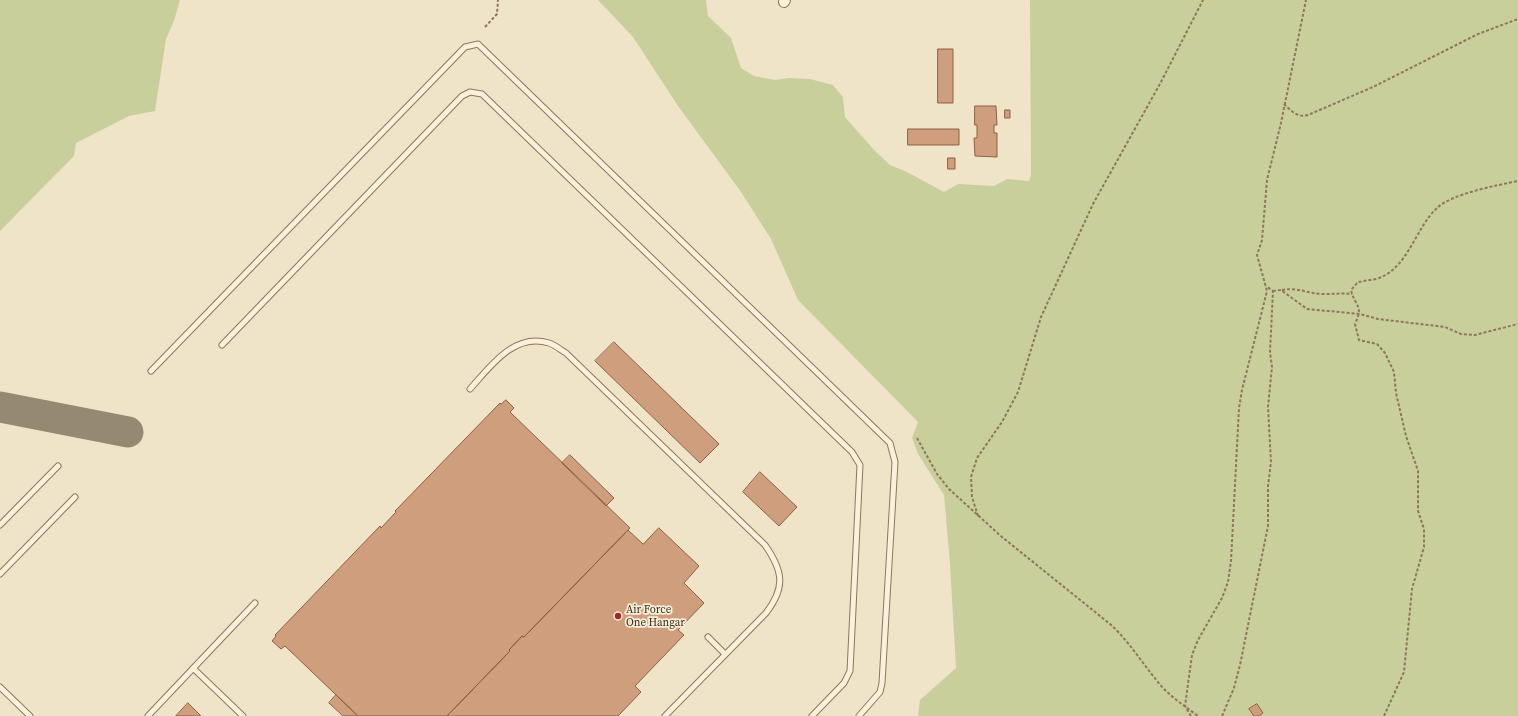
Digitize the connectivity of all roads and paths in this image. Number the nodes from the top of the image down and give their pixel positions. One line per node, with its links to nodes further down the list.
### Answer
1 (498, 0): 5 (path)
2 (1203, 0): 20 (path)
3 (1306, 0): 6 (path)
4 (1518, 19): 6 (path)
5 (485, 27)
6 (1284, 104): 8 (path)
7 (1518, 181): 11 (path)
8 (1266, 286): 10 (path); 28 (path)
9 (1281, 290): 10 (path); 11 (path); 12 (path)
10 (1273, 291): 37 (path)
11 (1352, 294): 12 (path)
12 (1360, 314): 13 (path); 38 (path)
13 (1518, 324)
14 (222, 346): 33 (lane)
15 (151, 371): 34 (lane)
16 (470, 389): 25 (lane)
17 (917, 438): 20 (path)
18 (58, 466): 21 (lane)
19 (75, 497): 22 (lane)
20 (978, 516): 28 (path)
21 (0, 526)
22 (0, 574)
23 (255, 603): 26 (lane)
24 (708, 637): 25 (lane)
25 (725, 654): 32 (lane)
26 (193, 668): 30 (lane); 31 (lane)
27 (0, 688): 29 (lane)
28 (1184, 706): 35 (path); 36 (path)
29 (30, 716)
30 (148, 716)
31 (243, 716)
32 (666, 716)
33 (812, 716)
34 (859, 716)
35 (1191, 716)
36 (1198, 716)
37 (1222, 716)
38 (1384, 716)

